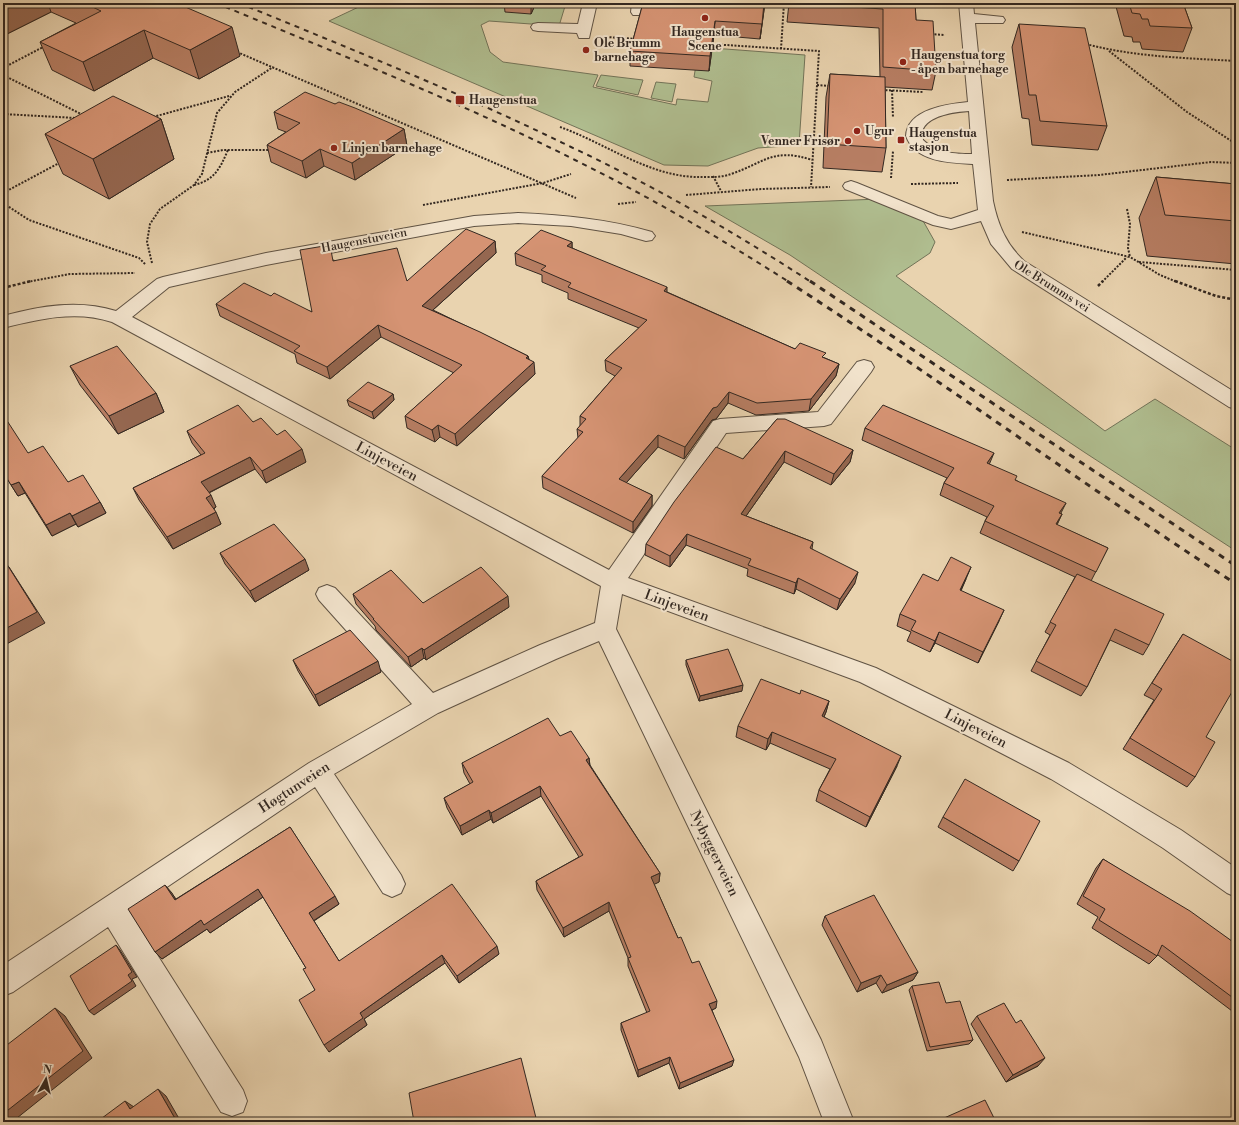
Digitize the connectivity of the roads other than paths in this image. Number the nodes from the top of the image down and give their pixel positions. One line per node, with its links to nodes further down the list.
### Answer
1 (590, 3): 5 (street)
2 (966, 3): 3 (street, Ole Brumms vei)
3 (967, 18): 4 (street); 6 (street, Ole Brumms vei)
4 (998, 20)
5 (538, 27)
6 (976, 106): 7 (street, Ole Brumms vei); 7 (street)
7 (981, 159): 9 (street, Ole Brumms vei)
8 (851, 186): 9 (street)
9 (987, 213): 14 (street, Ole Brumms vei)
10 (646, 236): 11 (street, Haugenstuveien)
11 (119, 318): 12 (street); 15 (street, Linjeveien)
12 (3, 322)
13 (864, 367): 15 (street)
14 (1236, 402)
15 (613, 582): 17 (street); 21 (street, Linjeveien)
16 (327, 594): 18 (street)
17 (605, 629): 18 (street, Høgtunveien); 25 (street, Nybyggerveien)
18 (429, 706): 19 (street, Høgtunveien)
19 (318, 771): 20 (street); 22 (street, Høgtunveien)
20 (392, 884)
21 (1236, 884)
22 (112, 908): 23 (street, Høgtunveien); 24 (street)
23 (3, 982)
24 (232, 1101)
25 (839, 1122)

